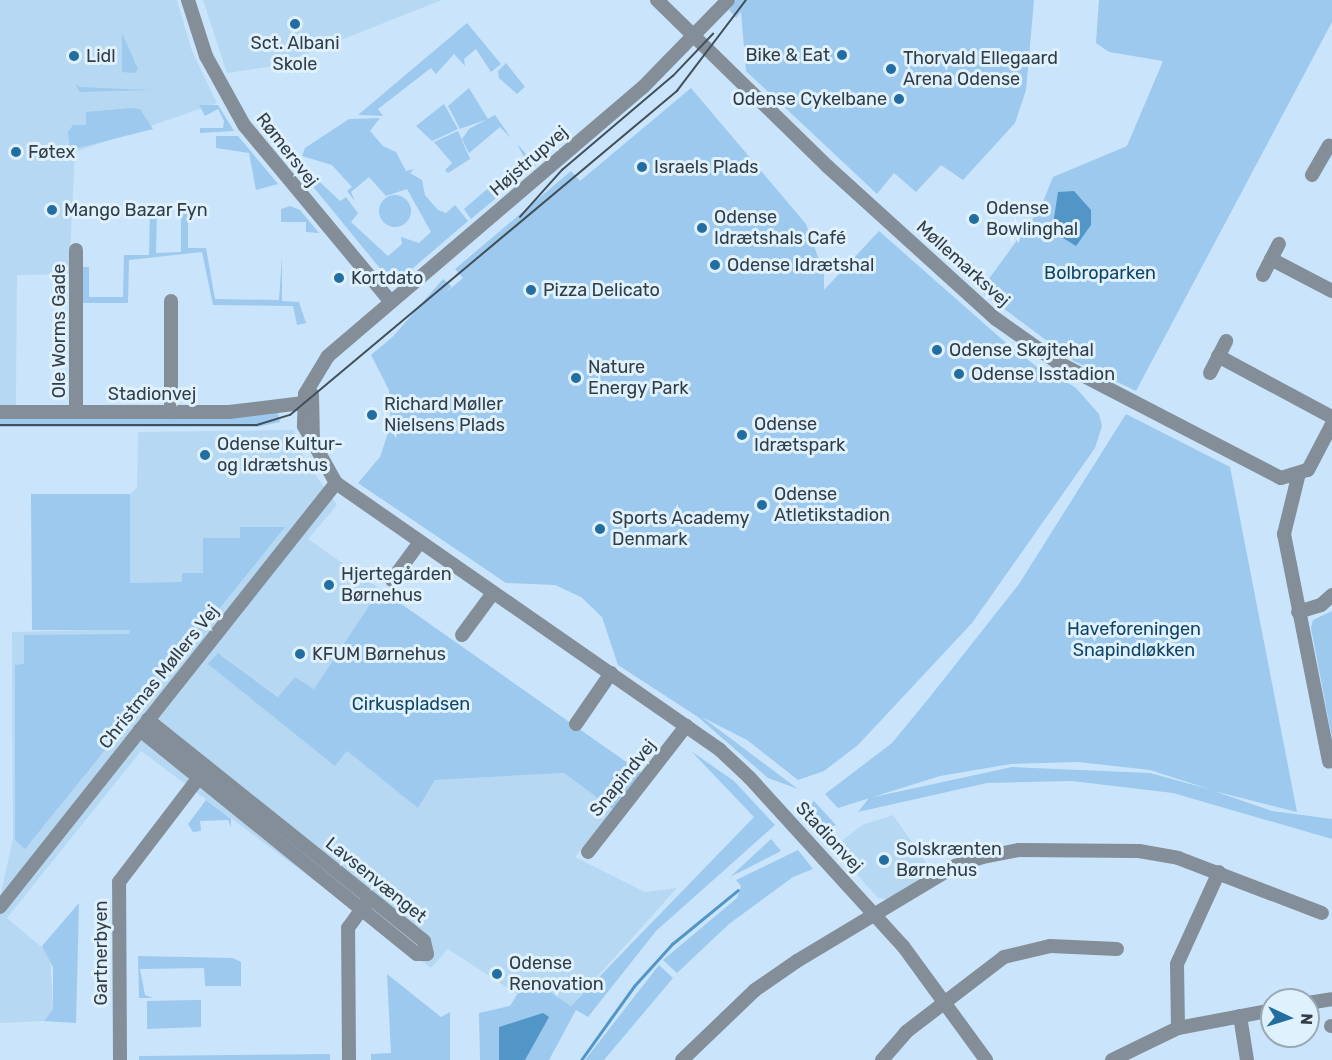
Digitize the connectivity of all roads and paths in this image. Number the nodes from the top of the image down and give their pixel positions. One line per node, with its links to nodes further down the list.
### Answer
1 (188, 0): 14 (street, Rømersvej)
2 (728, 0): 4 (street, Højstrupvej)
3 (660, 1): 4 (street, Møllemarksvej)
4 (696, 37): 14 (street, Højstrupvej); 24 (street, Møllemarksvej)
5 (1329, 145): 6 (street)
6 (1326, 164): 7 (street)
7 (1312, 175)
8 (1279, 244): 10 (street)
9 (76, 250): 20 (street, Ole Worms Gade)
10 (1271, 259): 11 (street); 12 (street)
11 (1263, 274)
12 (1332, 291)
13 (171, 301): 21 (street)
14 (391, 302): 18 (street, Højstrupvej)
15 (1226, 341): 16 (street)
16 (1218, 356): 17 (street); 22 (street)
17 (1210, 373)
18 (308, 401): 21 (street, Stadionvej); 25 (street, Stadionvej)
19 (0, 412): 20 (street, Stadionvej)
20 (76, 412): 21 (street, Stadionvej)
21 (171, 412)
22 (1332, 417)
23 (1332, 424): 24 (street)
24 (1298, 477): 30 (street)
25 (336, 483): 26 (street, Stadionvej); 34 (street, Christmas Møllers Vej)
26 (420, 542): 27 (street); 28 (street, Stadionvej)
27 (392, 580)
28 (493, 593): 31 (street); 32 (street, Stadionvej)
29 (1332, 595): 30 (street)
30 (1298, 612): 36 (street)
31 (462, 635)
32 (611, 673): 33 (street); 35 (street, Stadionvej)
33 (576, 724)
34 (144, 725): 37 (street, Lavsenvænget); 42 (street, Christmas Møllers Vej)
35 (686, 726): 40 (street, Snapindvej); 46 (street, Stadionvej)
36 (1329, 762)
37 (202, 773): 38 (street, Lavsenvænget); 39 (street, Lavsenvænget); 52 (street, Gartnerbyen)
38 (288, 833): 39 (street); 43 (street, Lavsenvænget)
39 (280, 844): 43 (street, Lavsenvænget)
40 (588, 852)
41 (1219, 872): 45 (street); 46 (street); 51 (street)
42 (4, 896): 44 (street, Christmas Møllers Vej)
43 (365, 904): 53 (street)
44 (0, 907)
45 (1322, 913)
46 (876, 915): 48 (street, Stadionvej); 54 (street)
47 (1117, 949): 48 (street)
48 (944, 1003): 55 (street); 56 (street, Stadionvej)
49 (1260, 1012): 50 (street)
50 (1240, 1016): 51 (street); 58 (street)
51 (1178, 1028): 57 (street)
52 (120, 1060)
53 (349, 1060)
54 (682, 1060)
55 (882, 1060)
56 (986, 1060)
57 (1112, 1060)
58 (1247, 1060)

